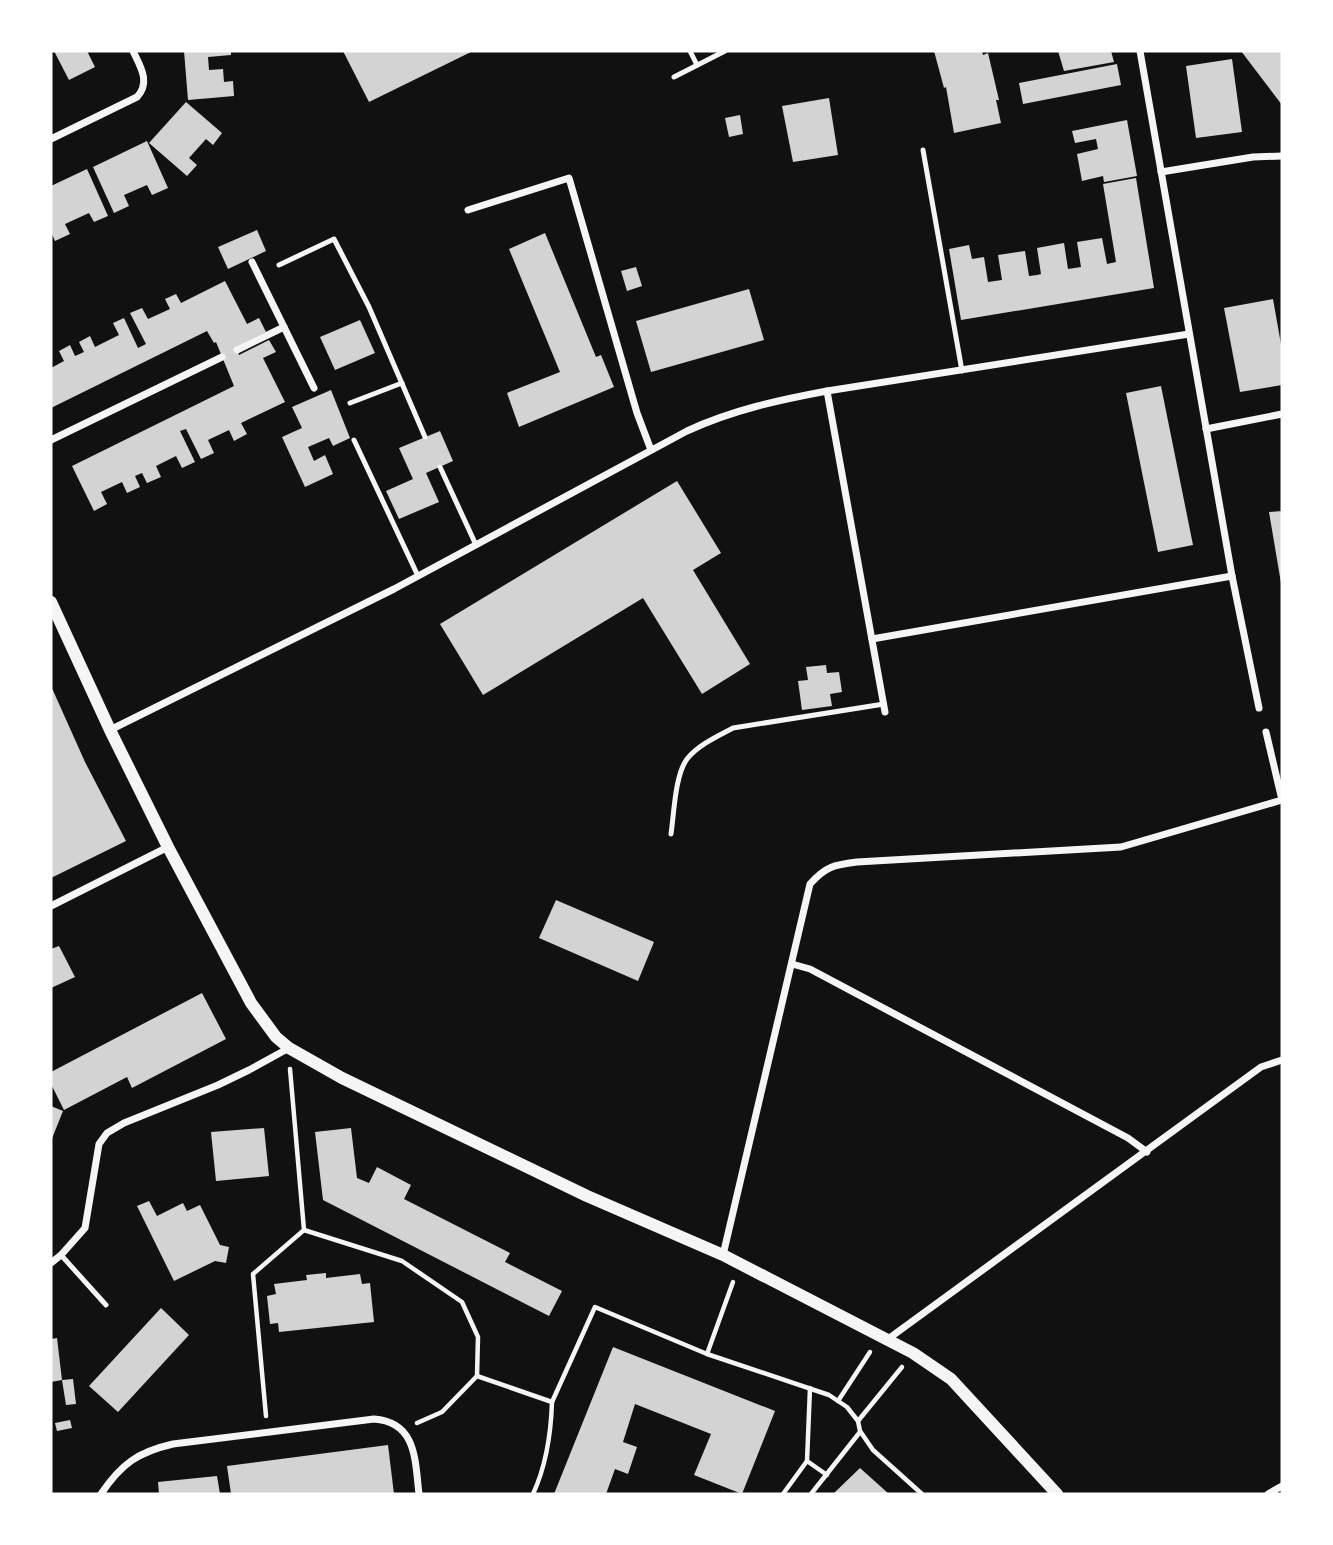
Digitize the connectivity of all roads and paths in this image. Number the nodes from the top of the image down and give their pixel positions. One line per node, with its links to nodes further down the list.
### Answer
1 (133, 51): 7 (street)
2 (690, 51): 5 (lane)
3 (725, 51): 5 (lane)
4 (1140, 51): 10 (street)
5 (697, 65): 6 (lane)
6 (674, 78)
7 (51, 139)
8 (923, 150): 18 (lane)
9 (1282, 156): 10 (street)
10 (1161, 172): 15 (street)
11 (468, 210): 28 (street)
12 (252, 261): 14 (street)
13 (279, 265): 19 (lane)
14 (284, 327): 16 (street); 20 (street)
15 (1189, 334): 18 (street); 24 (street)
16 (237, 349)
17 (222, 357): 26 (street)
18 (962, 371): 21 (street)
19 (402, 383): 22 (lane); 25 (lane)
20 (314, 388)
21 (827, 391): 28 (street); 34 (street)
22 (350, 403)
23 (1282, 414): 24 (street)
24 (1206, 429): 32 (street)
25 (425, 437)
26 (51, 440)
27 (354, 440): 31 (lane)
28 (651, 450): 30 (street)
29 (440, 467): 30 (lane)
30 (476, 545): 31 (street)
31 (418, 576): 37 (street)
32 (1232, 576): 34 (street); 36 (street)
33 (51, 602): 37 (street)
34 (872, 639): 35 (street)
35 (885, 708): 40 (lane)
36 (1259, 708)
37 (110, 730): 41 (street)
38 (1266, 732): 39 (street)
39 (1282, 800): 43 (street)
40 (671, 834)
41 (168, 847): 42 (street); 44 (street)
42 (51, 906)
43 (792, 964): 46 (street); 49 (street)
44 (289, 1048): 47 (path); 48 (street); 49 (street)
45 (1282, 1060): 46 (street)
46 (1147, 1152): 53 (street)
47 (304, 1230): 56 (path); 63 (path)
48 (61, 1255): 50 (street); 52 (lane)
49 (723, 1255): 51 (street)
50 (51, 1263)
51 (740, 1263): 53 (street); 55 (path)
52 (106, 1305)
53 (884, 1337): 54 (street); 58 (path)
54 (913, 1353): 60 (path); 73 (street)
55 (707, 1354): 57 (path); 59 (path)
56 (477, 1376): 59 (path); 61 (path)
57 (810, 1388): 58 (path); 64 (path)
58 (838, 1401): 60 (path)
59 (552, 1402): 69 (path)
60 (858, 1421): 62 (path)
61 (402, 1430): 63 (street); 68 (street)
62 (860, 1431): 65 (path); 72 (path)
63 (267, 1432): 67 (street)
64 (807, 1461): 65 (path); 70 (path)
65 (827, 1475): 71 (path)
66 (1282, 1486): 74 (street)
67 (100, 1494)
68 (419, 1494)
69 (533, 1494)
70 (783, 1494)
71 (811, 1494)
72 (922, 1494)
73 (1057, 1494)
74 (1268, 1494)

